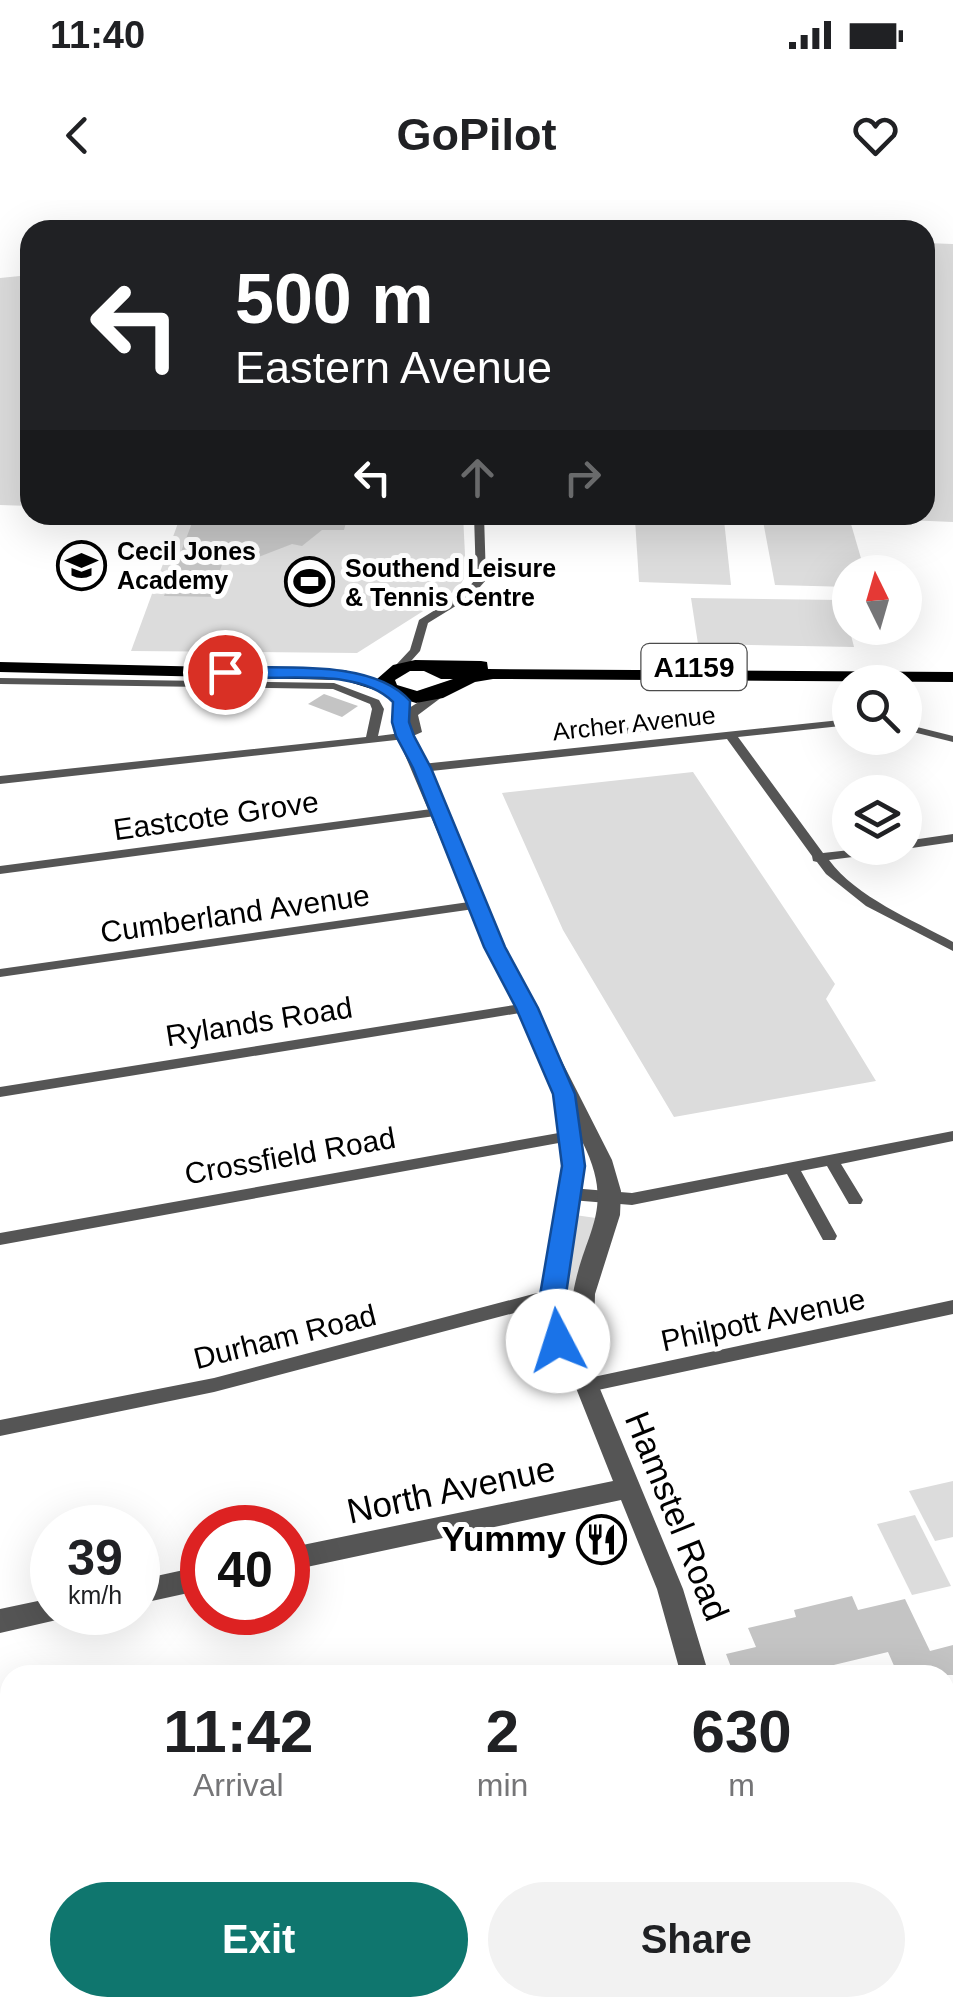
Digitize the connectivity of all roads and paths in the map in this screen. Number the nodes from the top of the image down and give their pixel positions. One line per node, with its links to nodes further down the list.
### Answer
1 (479, 525): 2 (street)
2 (415, 651): 5 (street); 9 (street)
3 (0, 654): 9 (main road)
4 (0, 667): 9 (main road)
5 (432, 667): 6 (main road, A1159); 9 (main road); 10 (main road)
6 (953, 668)
7 (953, 677): 10 (main road, A1159)
8 (0, 680): 15 (street)
9 (394, 680): 10 (main road); 12 (street, Hamstel Road)
10 (445, 689): 12 (street)
11 (832, 724): 16 (street, Archer Avenue)
12 (405, 727): 15 (street); 19 (street, Hamstel Road)
13 (625, 731): 18 (street)
14 (922, 731): 17 (street)
15 (372, 736): 20 (street)
16 (730, 736): 18 (street, Archer Avenue); 25 (street)
17 (953, 738)
18 (632, 747): 19 (street, Archer Avenue)
19 (422, 768): 21 (street, Hamstel Road)
20 (0, 780)
21 (439, 812): 26 (street, Eastcote Grove); 27 (street, Hamstel Road)
22 (953, 838): 23 (street)
23 (922, 843)
24 (832, 856): 25 (street)
25 (817, 858): 28 (street)
26 (0, 870)
27 (476, 905): 29 (street, Cumberland Avenue); 30 (street, Hamstel Road)
28 (953, 947)
29 (0, 973)
30 (527, 1008): 31 (street, Rylands Road); 32 (street, Hamstel Road)
31 (0, 1092)
32 (582, 1134): 36 (street, Hamstel Road); 37 (street, Hamstel Road); 40 (street, Crossfield Road)
33 (953, 1136): 34 (street)
34 (830, 1160): 35 (street); 38 (street)
35 (791, 1168): 37 (street); 39 (street)
36 (571, 1194): 37 (street); 41 (street, Hamstel Road)
37 (610, 1198): 42 (street, Hamstel Road)
38 (855, 1200)
39 (829, 1236)
40 (0, 1239)
41 (552, 1301): 42 (street, Durham Road); 44 (street, Hamstel Road); 45 (street, Durham Road)
42 (582, 1303): 44 (street, Hamstel Road)
43 (953, 1307): 44 (street, Philpott Avenue)
44 (584, 1386): 46 (street, Hamstel Road)
45 (0, 1428)
46 (630, 1488): 47 (street, North Avenue); 50 (street, Hamstel Road)
47 (310, 1555)
48 (30, 1615): 49 (street)
49 (0, 1621)
50 (693, 1665)

